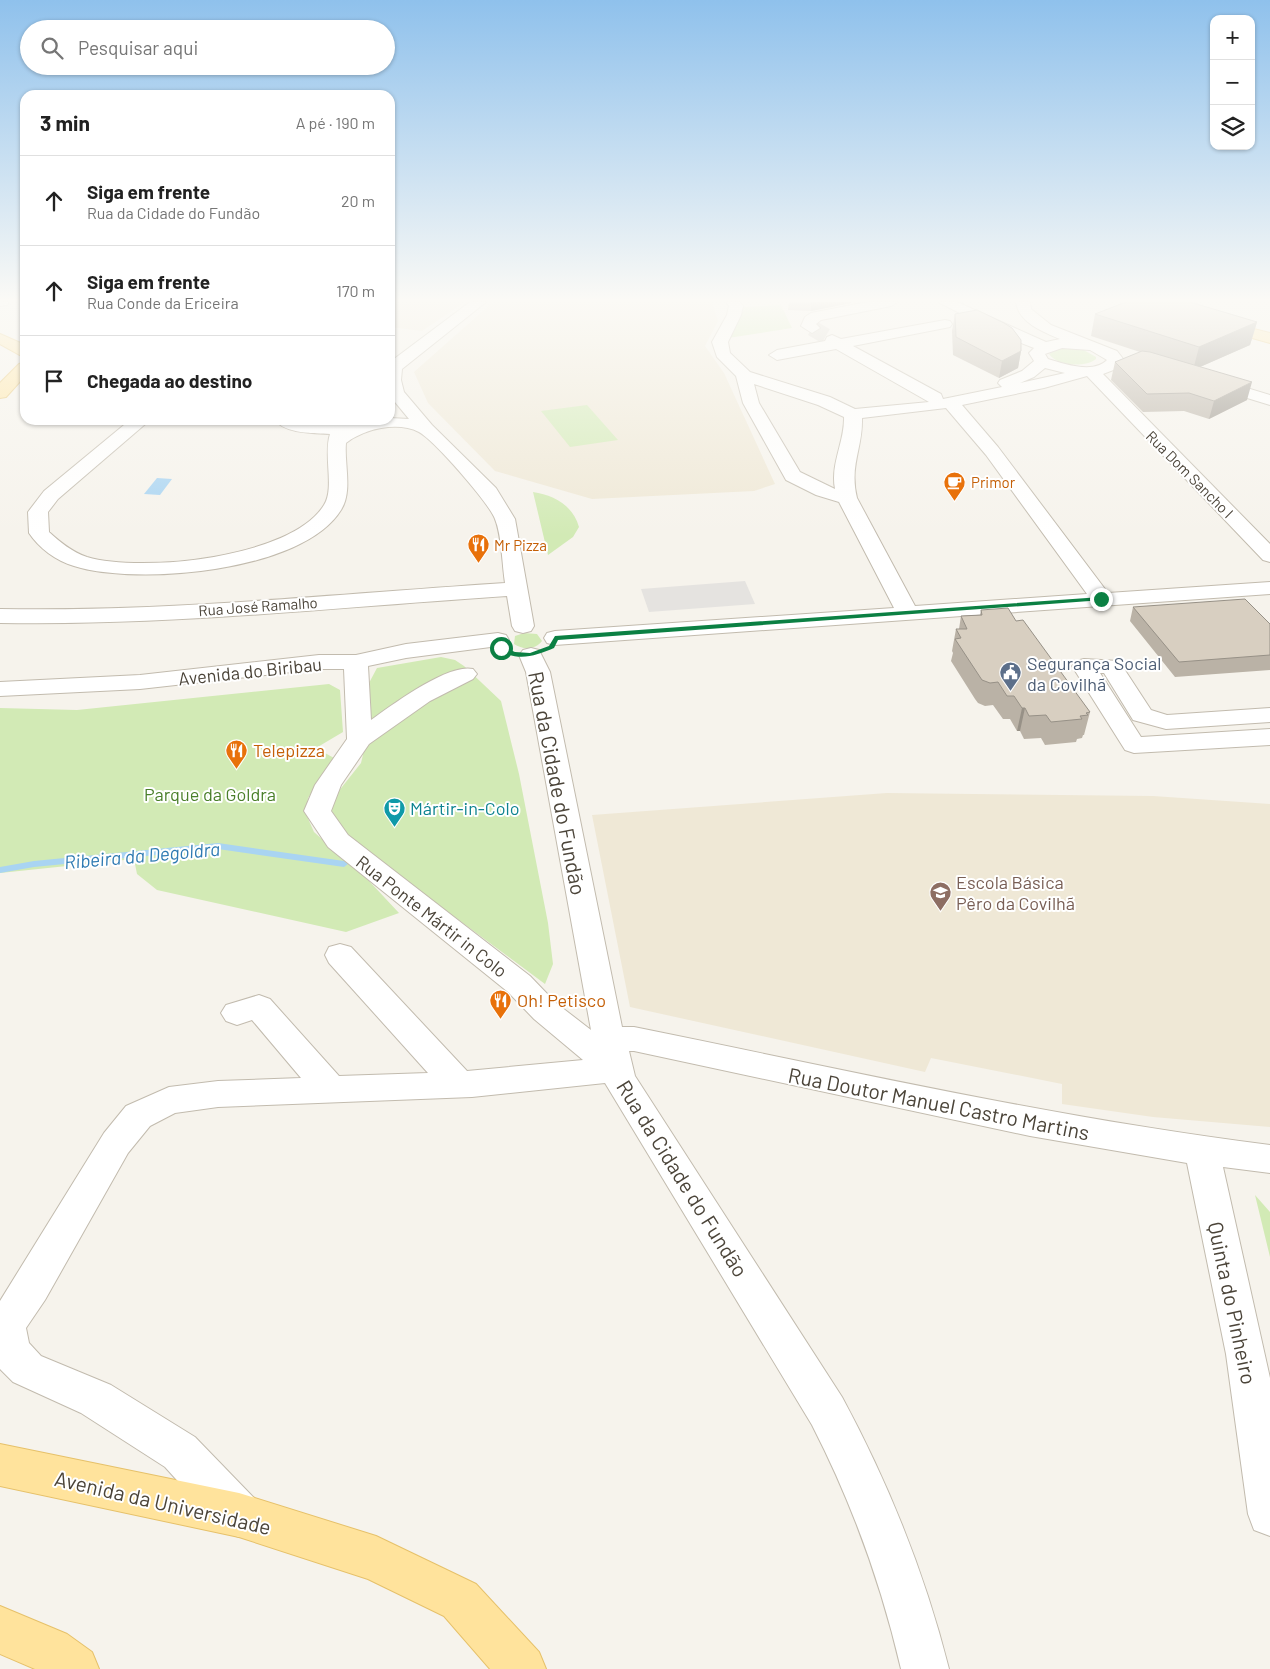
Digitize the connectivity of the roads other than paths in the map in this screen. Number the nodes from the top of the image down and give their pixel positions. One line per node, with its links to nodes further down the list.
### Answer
1 (13, 380): 10 (main road)
2 (745, 380): 20 (street)
3 (761, 380): 13 (street)
4 (906, 380): 11 (street)
5 (1015, 380): 11 (street)
6 (1059, 380): 11 (street)
7 (1096, 380): 21 (street, Rua Dom Sancho I)
8 (1203, 380): 12 (street)
9 (395, 387): 18 (street)
10 (0, 393)
11 (943, 400): 13 (street); 24 (street)
12 (1270, 400)
13 (853, 414): 20 (street)
14 (395, 424): 18 (street)
15 (134, 425): 19 (street)
16 (298, 425): 19 (street)
17 (377, 425): 19 (street)
18 (426, 429): 23 (street)
19 (341, 430)
20 (847, 498): 25 (street)
21 (1270, 556)
22 (1270, 588): 24 (street)
23 (516, 589): 26 (street, Rua José Ramalho); 27 (street)
24 (1101, 599): 25 (street)
25 (907, 612): 28 (street)
26 (0, 616)
27 (523, 626): 28 (street); 29 (street)
28 (555, 638): 30 (street, Rua da Cidade do Fundão)
29 (498, 640): 30 (street, Rua da Cidade do Fundão); 31 (street, Avenida do Biribau)
30 (531, 655): 39 (street, Rua da Cidade do Fundão)
31 (356, 662): 33 (street, Avenida do Biribau); 36 (street)
32 (464, 674): 36 (street, Rua Ponte Mártir in Colo)
33 (0, 689)
34 (1270, 716): 35 (street)
35 (1270, 737)
36 (354, 749): 39 (street, Rua Ponte Mártir in Colo)
37 (340, 955): 40 (street)
38 (237, 1013): 41 (street)
39 (613, 1054): 40 (street, Rua Doutor Manuel Castro Martins); 42 (street, Rua Doutor Manuel Castro Martins); 50 (street, Rua da Cidade do Fundão)
40 (458, 1084): 41 (street, Rua Doutor Manuel Castro Martins)
41 (330, 1090): 46 (street, Rua Doutor Manuel Castro Martins)
42 (1202, 1152): 43 (street, Rua Doutor Manuel Castro Martins); 45 (street, Quinta do Pinheiro)
43 (1270, 1159)
44 (0, 1465): 46 (main road, Avenida da Universidade)
45 (1270, 1514)
46 (238, 1515): 49 (main road, Avenida da Universidade)
47 (0, 1630): 48 (main road)
48 (75, 1669)
49 (522, 1669)
50 (925, 1669)

